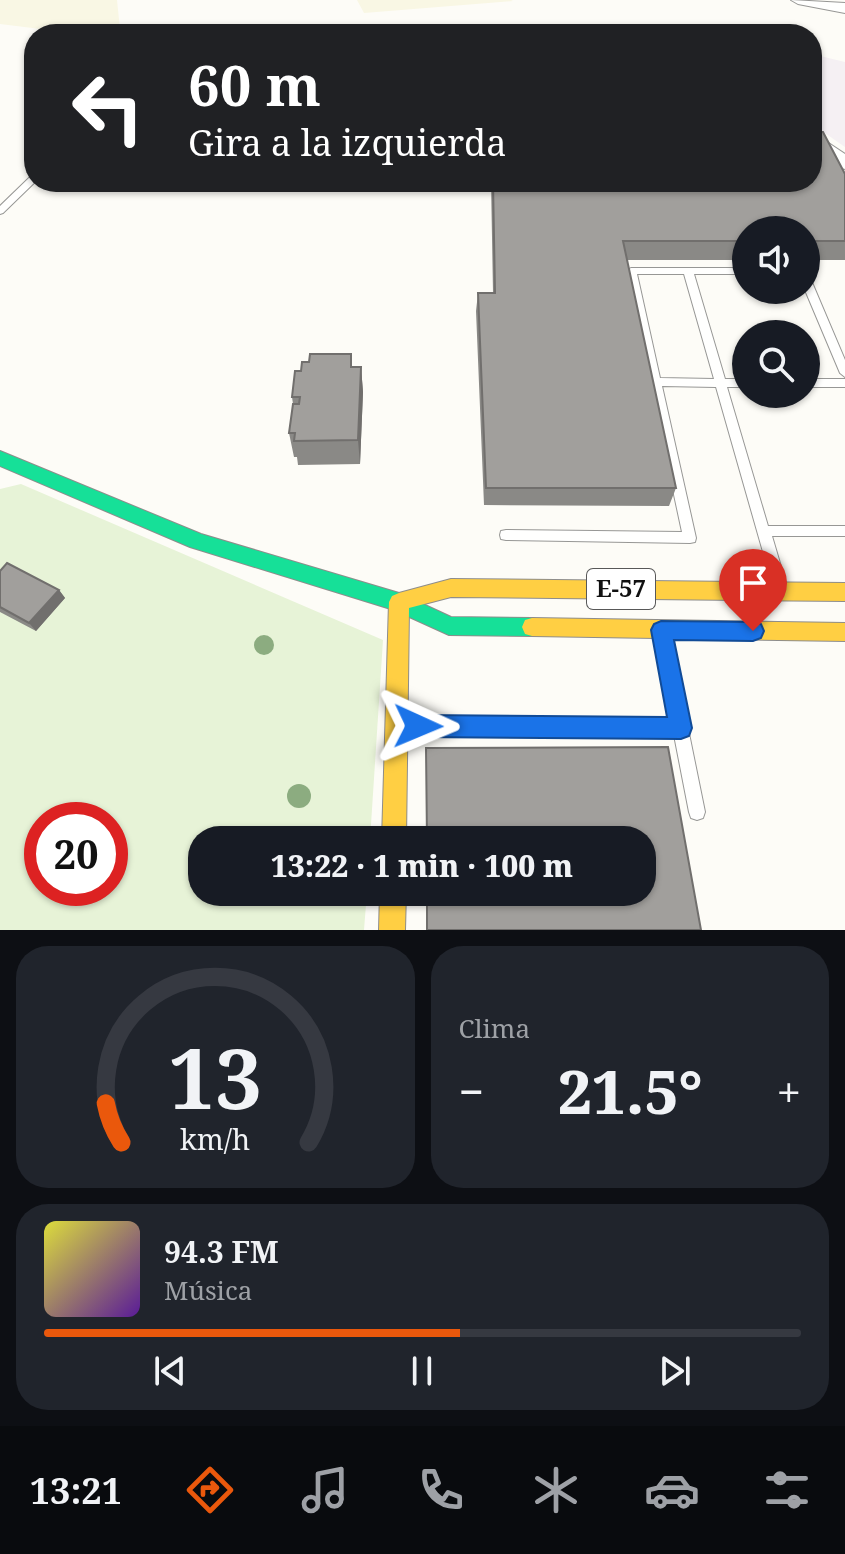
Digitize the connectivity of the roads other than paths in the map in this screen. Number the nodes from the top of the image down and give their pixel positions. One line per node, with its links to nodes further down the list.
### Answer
1 (798, 0): 2 (street)
2 (845, 8)
3 (822, 145): 4 (street)
4 (845, 163)
5 (24, 188): 6 (lane)
6 (0, 211)
7 (688, 271): 8 (lane); 11 (lane); 12 (lane)
8 (732, 271)
9 (816, 304): 10 (lane)
10 (845, 373)
11 (655, 382): 12 (lane); 19 (lane)
12 (721, 383): 13 (lane); 17 (lane)
13 (732, 383)
14 (820, 383): 15 (lane)
15 (845, 383)
16 (0, 458): 22 (main road, E-57)
17 (763, 531): 18 (lane); 20 (lane)
18 (845, 531)
19 (506, 535)
20 (781, 590): 21 (main road, E-57); 22 (main road, E-57)
21 (845, 592)
22 (399, 602): 23 (main road, E-57); 25 (main road)
23 (661, 630): 24 (main road, E-57); 26 (lane)
24 (845, 632)
25 (397, 726): 26 (lane); 28 (main road)
26 (681, 728): 27 (lane)
27 (697, 812)
28 (394, 826)
29 (393, 906): 30 (main road)
30 (392, 930)

